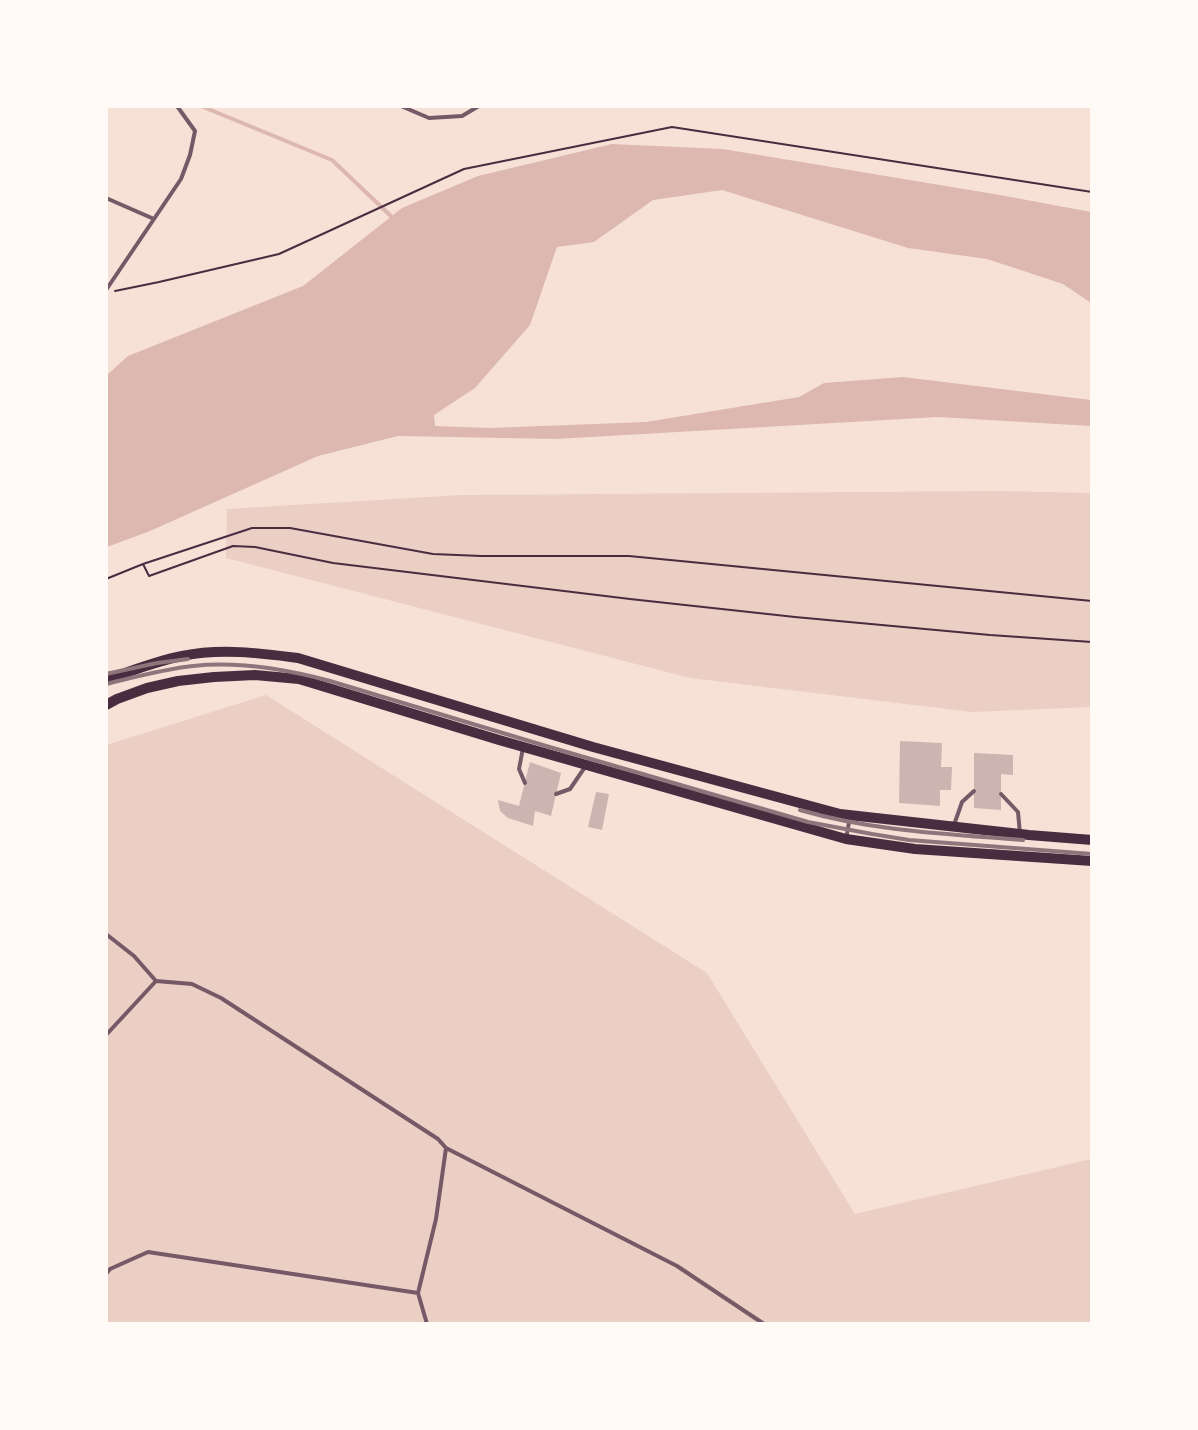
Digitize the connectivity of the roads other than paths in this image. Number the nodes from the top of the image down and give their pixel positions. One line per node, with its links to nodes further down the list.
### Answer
1 (177, 106): 5 (lane)
2 (401, 106): 3 (lane)
3 (479, 106)
4 (106, 198): 5 (lane)
5 (154, 219): 6 (lane)
6 (106, 291)
7 (106, 680): 15 (main road)
8 (106, 705): 9 (main road)
9 (523, 747): 10 (main road); 11 (lane)
10 (586, 765): 13 (lane); 18 (main road)
11 (525, 783)
12 (974, 791): 16 (lane)
13 (556, 794)
14 (1001, 794): 17 (lane)
15 (850, 816): 16 (main road); 18 (lane)
16 (953, 827): 17 (main road)
17 (1020, 834): 19 (main road)
18 (846, 839): 20 (main road)
19 (1092, 840)
20 (1092, 861)
21 (106, 934): 22 (lane)
22 (156, 981): 23 (lane); 24 (lane)
23 (106, 1035)
24 (446, 1148): 26 (lane); 28 (lane)
25 (106, 1274): 26 (lane)
26 (418, 1293): 27 (lane)
27 (427, 1323)
28 (764, 1323)

